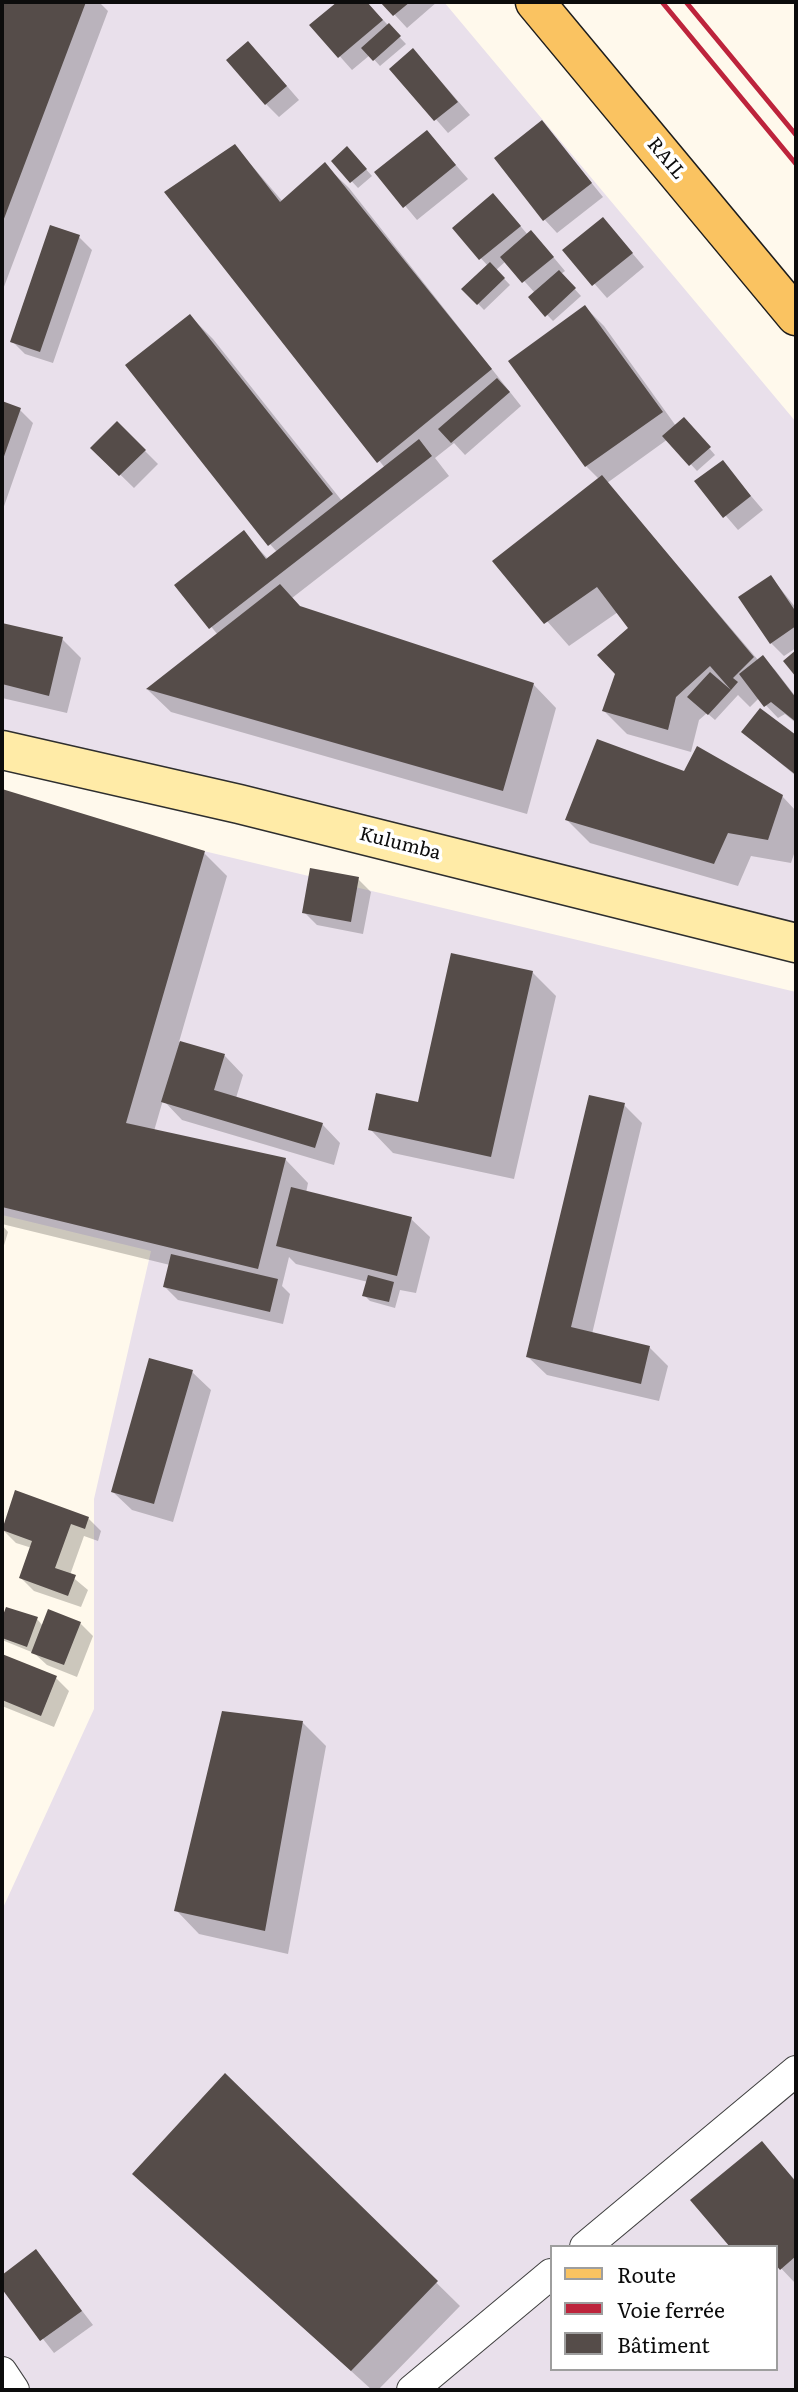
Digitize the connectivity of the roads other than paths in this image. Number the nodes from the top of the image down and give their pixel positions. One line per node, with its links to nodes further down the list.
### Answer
1 (535, 2): 2 (main road, RAIL)
2 (796, 316)
3 (2, 750): 4 (street, Kulumba)
4 (796, 943)
5 (796, 2071): 6 (street)
6 (586, 2245)
7 (550, 2275): 10 (street)
8 (2, 2372): 9 (street)
9 (14, 2390)
10 (412, 2390)

